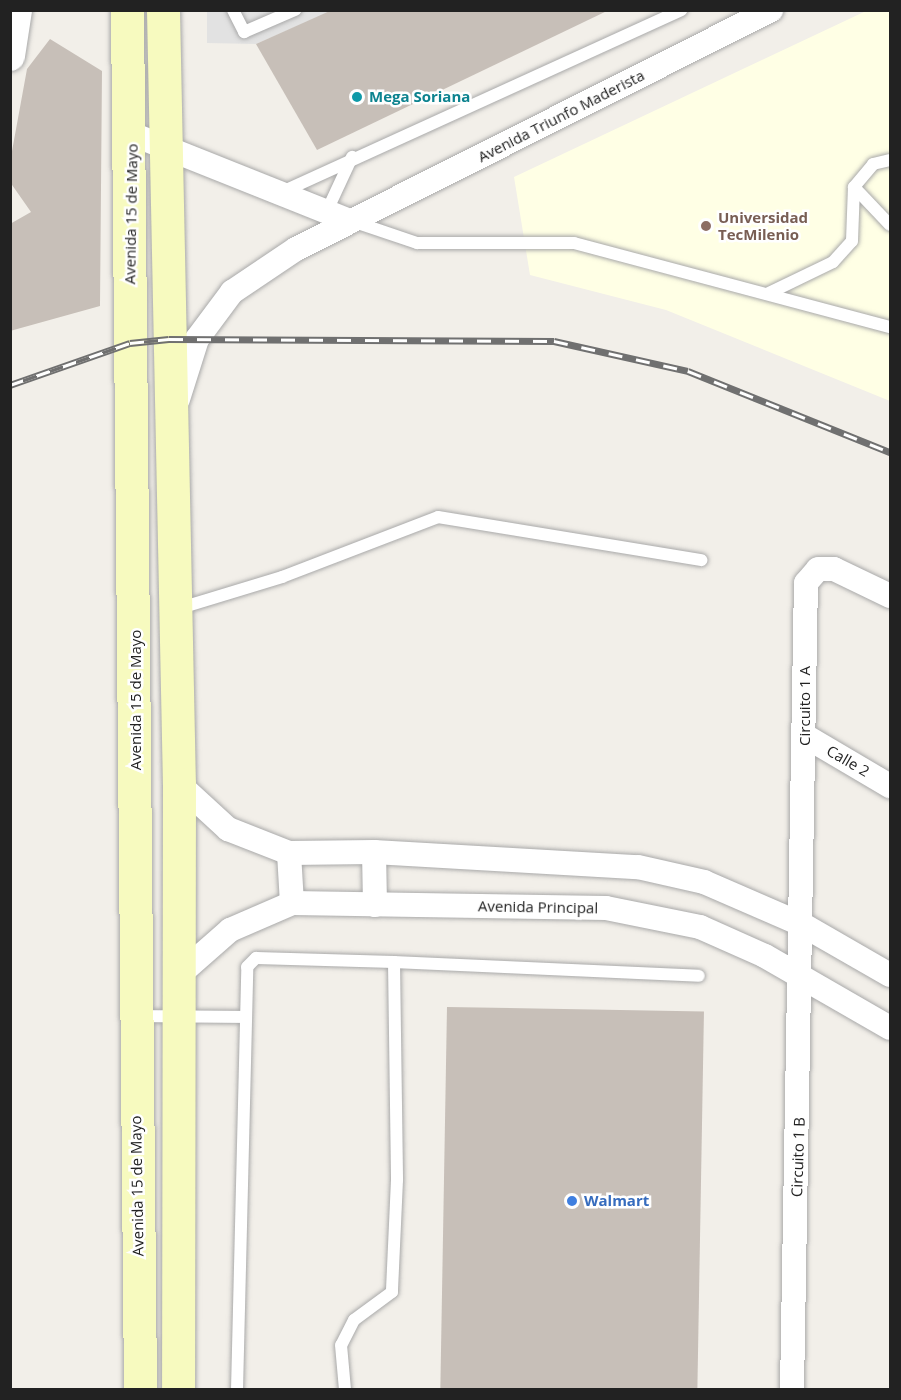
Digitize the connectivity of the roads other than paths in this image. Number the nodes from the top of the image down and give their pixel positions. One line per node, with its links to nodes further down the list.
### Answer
1 (17, 10): 8 (street)
2 (127, 10): 9 (main road, Avenida 15 de Mayo)
3 (163, 10): 10 (main road)
4 (233, 10): 5 (lane)
5 (295, 10)
6 (681, 10): 11 (lane)
7 (771, 10): 16 (street, Avenida Triunfo Maderista)
8 (10, 56)
9 (132, 134): 10 (street); 37 (main road, Avenida 15 de Mayo)
10 (164, 145): 14 (street); 20 (main road)
11 (352, 157): 14 (lane); 15 (lane)
12 (891, 160): 13 (lane)
13 (854, 188): 17 (lane); 18 (lane)
14 (276, 196): 15 (street)
15 (326, 213): 16 (street)
16 (350, 221): 18 (lane); 20 (street, Avenida Triunfo Maderista)
17 (891, 225)
18 (769, 293): 19 (lane)
19 (891, 327)
20 (171, 421): 23 (main road)
21 (702, 560): 23 (lane)
22 (891, 597): 24 (street, Circuito 1 A)
23 (175, 610): 25 (main road)
24 (805, 736): 26 (street, Calle 2); 31 (street, Circuito 1 A)
25 (179, 784): 28 (street); 33 (main road)
26 (891, 786)
27 (374, 852): 28 (street); 30 (street); 31 (street)
28 (289, 853): 29 (street)
29 (292, 903): 30 (street, Avenida Principal); 33 (street, Avenida Principal)
30 (375, 904): 36 (street, Avenida Principal)
31 (803, 925): 34 (street); 36 (street, Circuito 1 B)
32 (394, 962): 35 (lane); 39 (lane); 44 (lane)
33 (180, 974): 38 (main road)
34 (891, 975)
35 (699, 976)
36 (803, 978): 40 (street, Avenida Principal); 45 (street, Circuito 1 B)
37 (135, 1016): 38 (lane); 41 (main road, Avenida 15 de Mayo)
38 (180, 1016): 39 (lane); 42 (main road)
39 (245, 1017): 43 (lane)
40 (891, 1028)
41 (140, 1389)
42 (178, 1389)
43 (237, 1389)
44 (345, 1389)
45 (792, 1389)

